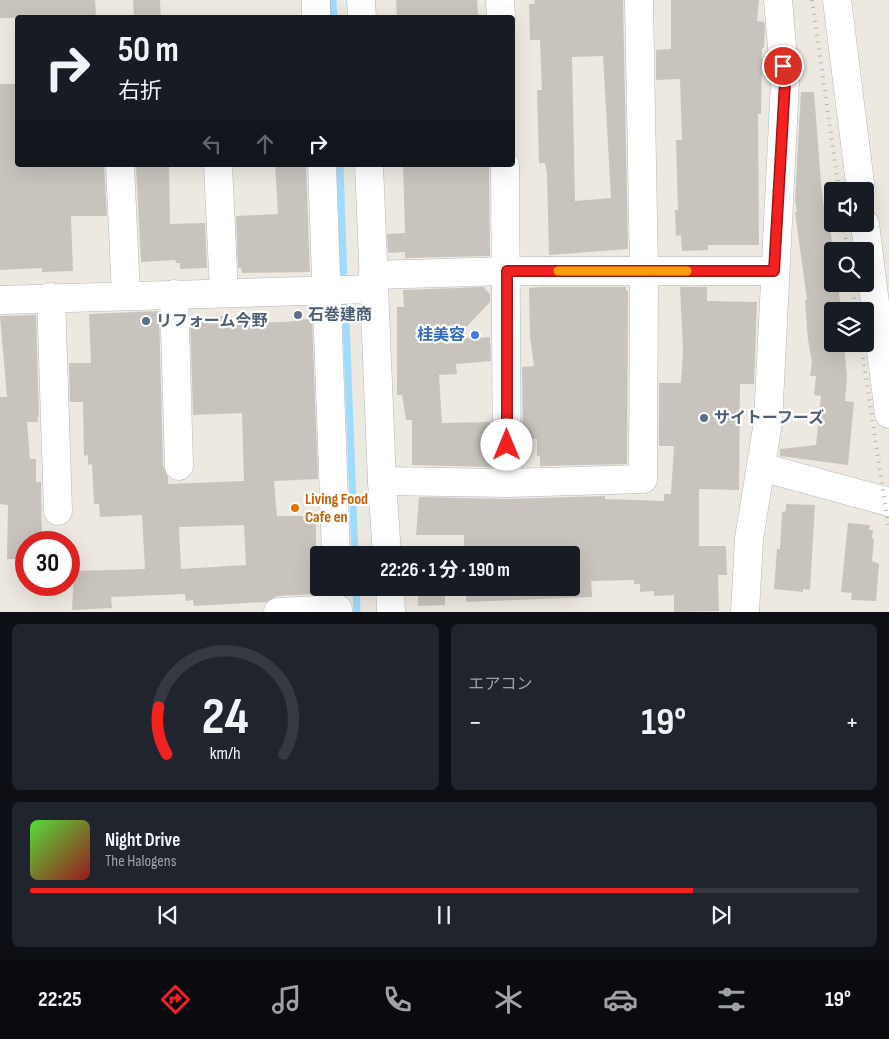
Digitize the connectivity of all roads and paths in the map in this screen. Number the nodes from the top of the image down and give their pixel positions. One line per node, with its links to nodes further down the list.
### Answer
1 (316, 0): 7 (street)
2 (361, 0): 8 (street)
3 (500, 0): 9 (street)
4 (639, 0): 20 (street)
5 (778, 0): 19 (street)
6 (837, 0): 15 (street)
7 (316, 15)
8 (362, 15)
9 (501, 15)
10 (120, 167): 24 (street)
11 (218, 167): 22 (street)
12 (323, 167): 21 (street)
13 (369, 167): 21 (street)
14 (505, 167): 18 (street)
15 (860, 182)
16 (868, 232): 17 (street)
17 (880, 266): 27 (street)
18 (507, 271): 20 (street); 21 (street); 31 (street)
19 (774, 271): 20 (street); 29 (street)
20 (644, 272): 31 (street)
21 (354, 287): 22 (street); 30 (street); 34 (street)
22 (224, 292): 23 (street)
23 (174, 294): 24 (street); 28 (street)
24 (126, 295): 25 (street)
25 (51, 298): 26 (street); 33 (street)
26 (0, 300)
27 (889, 414)
28 (179, 466)
29 (761, 467): 32 (street); 40 (street)
30 (382, 481): 31 (street); 35 (street)
31 (507, 484)
32 (889, 502)
33 (58, 511)
34 (337, 546)
35 (386, 546)
36 (390, 596): 39 (street)
37 (337, 603): 38 (street)
38 (278, 612)
39 (391, 612)
40 (745, 612)

